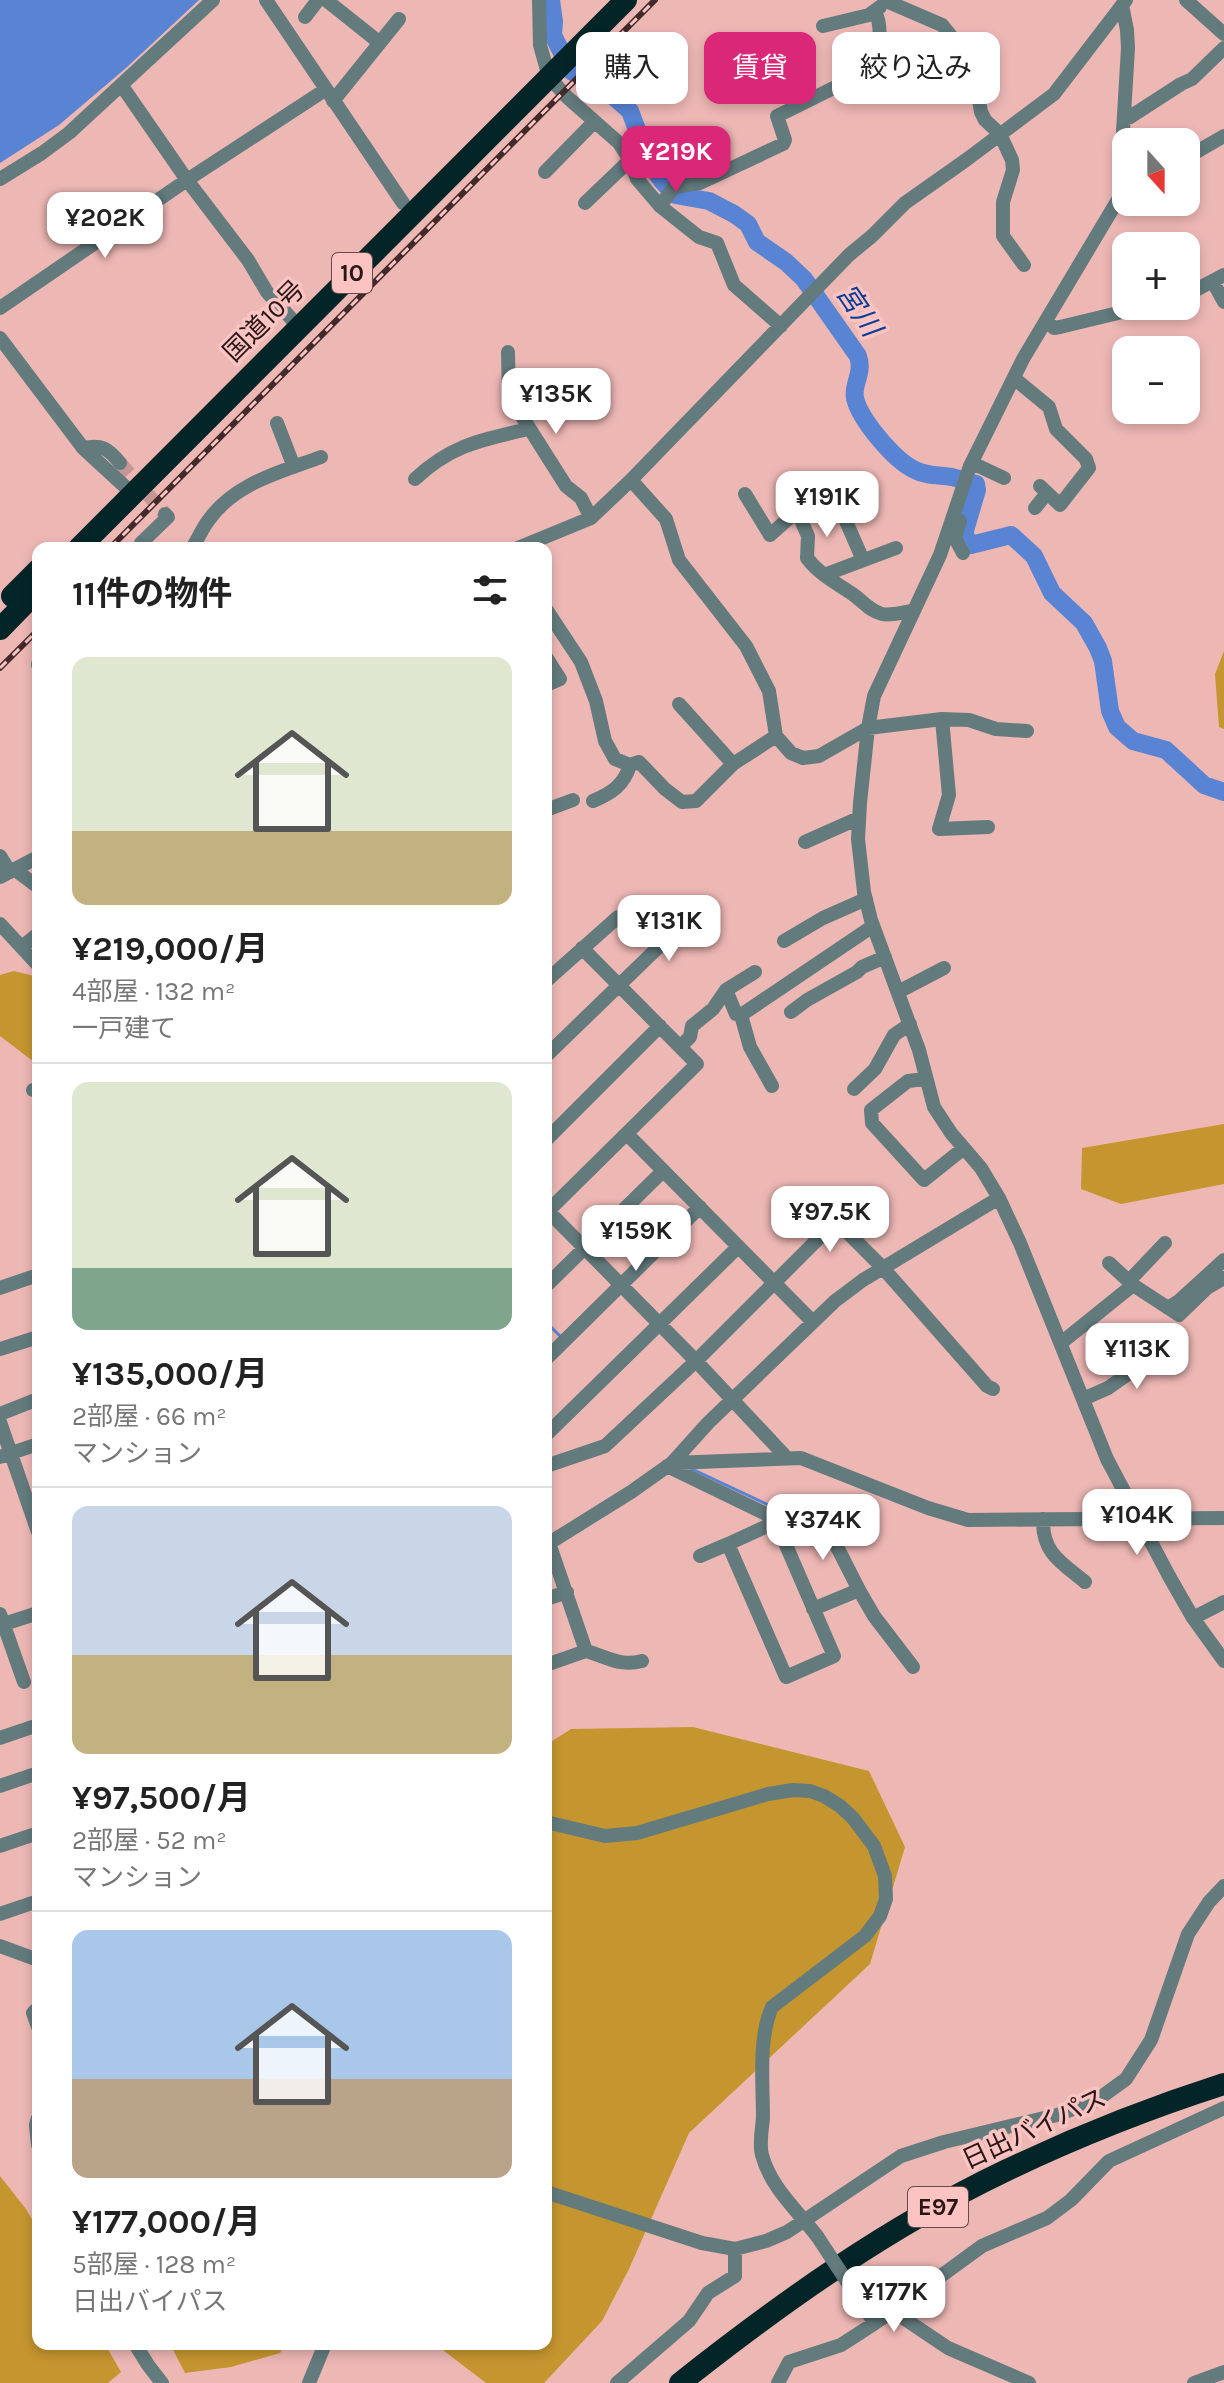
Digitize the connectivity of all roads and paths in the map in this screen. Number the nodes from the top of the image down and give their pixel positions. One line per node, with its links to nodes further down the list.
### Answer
1 (213, 0): 18 (street)
2 (266, 0): 19 (street)
3 (318, 0): 11 (street)
4 (326, 0): 15 (street)
5 (539, 0): 17 (street)
6 (605, 0): 17 (highway, 国道10号 / 10)
7 (626, 0): 17 (highway, 国道10号 / 10)
8 (1186, 0): 14 (street)
9 (1124, 3): 20 (street); 23 (street)
10 (882, 4): 13 (street); 23 (street); 32 (street)
11 (305, 17)
12 (399, 19): 15 (street)
13 (823, 26)
14 (1224, 34)
15 (380, 43): 19 (street)
16 (1224, 48): 20 (street)
17 (547, 69): 21 (street); 30 (highway, 国道10号 / 10); 41 (highway, 国道10号 / 10)
18 (122, 86): 28 (street); 29 (street)
19 (329, 95): 29 (street); 30 (street)
20 (1124, 119): 22 (street)
21 (594, 122): 26 (street); 27 (street)
22 (1124, 128)
23 (1000, 134): 34 (street); 42 (street)
24 (1224, 136): 25 (street)
25 (1200, 150)
26 (630, 160): 31 (street); 32 (street)
27 (545, 172)
28 (0, 179)
29 (187, 180): 38 (street); 41 (street)
30 (403, 203): 41 (highway, 国道10号 / 10)
31 (585, 203)
32 (660, 206): 42 (street)
33 (1112, 212): 40 (street)
34 (1024, 265)
35 (1219, 278): 36 (street); 37 (street)
36 (1200, 288)
37 (1224, 302)
38 (0, 308)
39 (1112, 314): 40 (street)
40 (1046, 321): 45 (street)
41 (294, 322): 54 (highway, 国道10号 / 10)
42 (781, 326): 55 (street)
43 (0, 338): 48 (street)
44 (508, 352): 47 (street)
45 (1015, 379): 50 (street); 58 (street)
46 (277, 423): 51 (street)
47 (528, 429): 53 (street); 60 (street)
48 (83, 448): 54 (street); 54 (street)
49 (321, 457): 51 (street)
50 (971, 465): 52 (street); 57 (street)
51 (294, 467): 65 (street)
52 (1004, 478)
53 (415, 479)
54 (125, 480): 62 (highway, 国道10号 / 10); 63 (highway, 国道10号 / 10)
55 (631, 480): 60 (street); 83 (street)
56 (745, 494): 70 (street)
57 (960, 494): 68 (street); 74 (street)
58 (1035, 508)
59 (165, 514): 64 (street)
60 (591, 518): 66 (street)
61 (845, 519): 69 (street)
62 (66, 542)
63 (83, 542)
64 (142, 542)
65 (196, 542)
66 (533, 542)
67 (896, 548): 69 (street)
68 (963, 553)
69 (863, 560): 70 (street)
70 (824, 575): 74 (street)
71 (32, 576): 73 (highway)
72 (32, 596): 76 (highway)
73 (0, 608)
74 (913, 611): 81 (street)
75 (552, 618): 85 (street)
76 (0, 629)
77 (552, 666): 78 (street)
78 (552, 682)
79 (679, 704): 84 (street)
80 (942, 719): 81 (street); 82 (street); 90 (street)
81 (868, 728): 83 (street); 89 (street)
82 (1027, 731)
83 (776, 736): 84 (street)
84 (733, 764): 85 (street)
85 (630, 765): 87 (street)
86 (573, 800): 88 (street)
87 (593, 801)
88 (552, 808)
89 (859, 818): 91 (street); 96 (street)
90 (988, 827)
91 (805, 842)
92 (0, 856): 94 (street)
93 (32, 860): 94 (street)
94 (8, 873): 95 (street)
95 (32, 884)
96 (866, 899): 100 (street); 102 (street)
97 (677, 916): 110 (street)
98 (618, 917): 104 (street)
99 (0, 924): 103 (street)
100 (873, 926): 105 (street); 114 (street)
101 (32, 939): 103 (street)
102 (784, 941)
103 (22, 947): 106 (street)
104 (582, 948): 109 (street); 110 (street)
105 (885, 957): 112 (street); 113 (street)
106 (32, 958)
107 (944, 968): 112 (street)
108 (755, 972): 111 (street)
109 (552, 976)
110 (619, 984): 116 (street); 118 (street)
111 (726, 990): 114 (street); 117 (street)
112 (898, 992): 115 (street)
113 (791, 1012)
114 (741, 1015): 120 (street)
115 (910, 1024): 119 (street); 121 (street)
116 (660, 1026): 117 (street); 122 (street)
117 (680, 1047): 123 (street)
118 (552, 1050)
119 (925, 1079): 124 (street); 124 (street)
120 (772, 1086)
121 (854, 1089)
122 (552, 1134)
123 (627, 1134): 125 (street); 128 (street)
124 (964, 1148): 126 (street)
125 (663, 1171): 129 (street); 134 (street)
126 (999, 1198): 137 (street); 149 (street)
127 (858, 1199): 131 (street)
128 (552, 1206)
129 (700, 1207): 133 (street); 143 (street)
130 (552, 1216): 134 (street)
131 (836, 1221): 137 (street); 141 (street)
132 (1165, 1243): 142 (street)
133 (738, 1247): 141 (street); 147 (street)
134 (585, 1248): 140 (street); 143 (street)
135 (1224, 1260): 145 (street)
136 (1109, 1263): 142 (street)
137 (883, 1268): 146 (street); 154 (street)
138 (32, 1277): 144 (street)
139 (1224, 1278): 145 (street)
140 (552, 1280)
141 (774, 1283): 146 (street); 153 (street)
142 (1131, 1283): 145 (street); 149 (street)
143 (621, 1286): 147 (street); 152 (street)
144 (0, 1288)
145 (1168, 1308)
146 (813, 1322): 156 (street)
147 (660, 1325): 153 (street); 160 (street)
148 (32, 1339): 151 (street)
149 (1061, 1343): 155 (street)
150 (1169, 1345): 155 (street)
151 (0, 1349)
152 (552, 1353)
153 (696, 1361): 156 (street); 164 (street)
154 (993, 1389)
155 (1083, 1399): 169 (street)
156 (732, 1400): 163 (street); 165 (street)
157 (32, 1401): 158 (street)
158 (0, 1414)
159 (0, 1422): 162 (street)
160 (552, 1429)
161 (32, 1446): 162 (street)
162 (6, 1455): 166 (street)
163 (787, 1458): 165 (street); 168 (street)
164 (552, 1464)
165 (669, 1464): 170 (street); 171 (street)
166 (32, 1492)
167 (1224, 1518): 169 (street)
168 (1043, 1519): 169 (street); 175 (street)
169 (1138, 1519): 182 (street)
170 (778, 1527): 172 (street); 176 (street); 180 (street)
171 (552, 1541)
172 (728, 1544): 174 (street); 180 (street)
173 (552, 1554): 177 (street)
174 (700, 1556)
175 (1085, 1582)
176 (859, 1590): 180 (street); 188 (street)
177 (567, 1592): 178 (street); 184 (street)
178 (552, 1597)
179 (1224, 1602): 182 (street)
180 (813, 1609)
181 (32, 1614): 183 (street)
182 (1193, 1618): 186 (street)
183 (2, 1619): 189 (street)
184 (586, 1651): 185 (street); 187 (street)
185 (642, 1661)
186 (1224, 1661)
187 (552, 1663)
188 (913, 1667)
189 (24, 1682)
190 (32, 1727): 191 (street)
191 (0, 1738)
192 (32, 1775): 193 (street)
193 (0, 1786)
194 (552, 1823): 205 (street)
195 (32, 1835): 196 (street)
196 (0, 1846)
197 (1224, 1886): 205 (street)
198 (32, 1903): 199 (street)
199 (0, 1914)
200 (0, 1946): 201 (street)
201 (32, 1958)
202 (1224, 2084): 215 (highway, 日出バイパス / E97)
203 (1224, 2108): 207 (street)
204 (552, 2194): 206 (street)
205 (804, 2220): 206 (street); 208 (street, bridge)
206 (735, 2249): 214 (street)
207 (893, 2311): 208 (street); 217 (street)
208 (871, 2318): 216 (street)
209 (139, 2350): 212 (street)
210 (323, 2350): 213 (street)
211 (1224, 2372): 218 (street)
212 (162, 2383)
213 (309, 2383)
214 (617, 2383)
215 (680, 2383)
216 (778, 2383)
217 (1029, 2383)
218 (1194, 2383)

